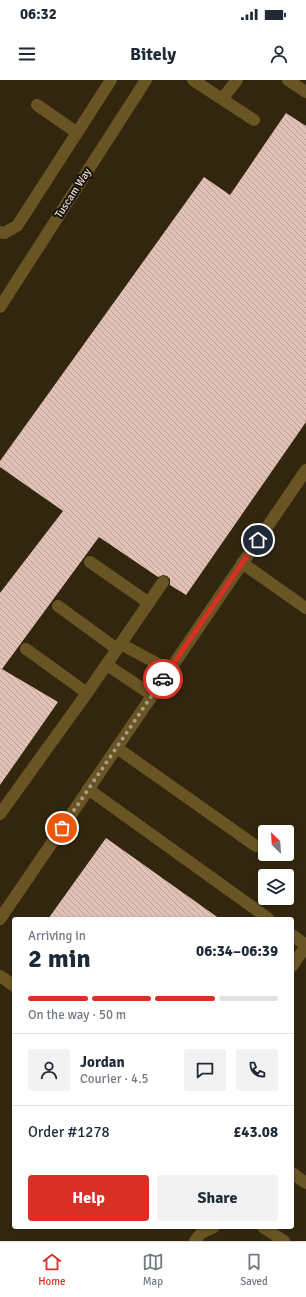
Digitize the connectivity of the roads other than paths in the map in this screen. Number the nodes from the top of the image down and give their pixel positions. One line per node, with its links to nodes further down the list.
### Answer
1 (111, 80): 10 (street)
2 (146, 80): 12 (street, Tuscam Way)
3 (193, 80): 7 (street)
4 (237, 80): 7 (street)
5 (288, 80): 6 (street)
6 (306, 92)
7 (222, 99): 9 (street)
8 (37, 105): 10 (street)
9 (254, 120)
10 (76, 132): 11 (street)
11 (2, 233)
12 (0, 307)
13 (306, 470): 15 (street)
14 (90, 562): 17 (street)
15 (242, 563): 19 (street); 23 (street)
16 (163, 582): 17 (street)
17 (149, 603): 20 (street)
18 (58, 606): 20 (street)
19 (306, 608)
20 (119, 646): 22 (street); 23 (street)
21 (26, 649): 24 (street)
22 (107, 665): 24 (street); 25 (street)
23 (169, 670): 25 (street)
24 (88, 693): 28 (street)
25 (152, 695): 26 (street)
26 (117, 748): 27 (street); 29 (street)
27 (88, 789): 30 (street); 31 (street)
28 (0, 814)
29 (256, 846)
30 (266, 917)
31 (0, 919)
32 (294, 937): 33 (street)
33 (306, 946): 34 (street)
34 (294, 963)
35 (0, 976): 36 (street)
36 (12, 985)
37 (294, 1174): 38 (street)
38 (306, 1183)
39 (210, 1229): 41 (street)
40 (266, 1229): 42 (street)
41 (196, 1241)
42 (284, 1241)

